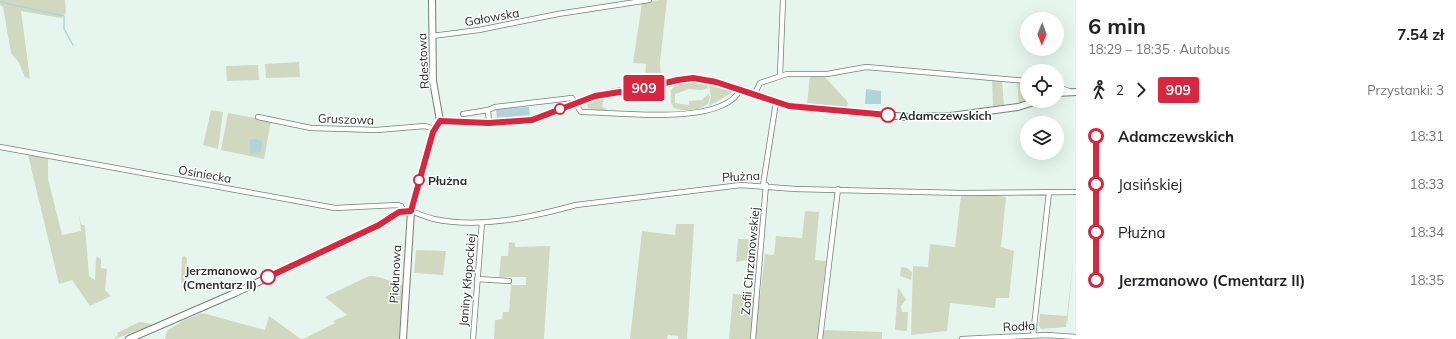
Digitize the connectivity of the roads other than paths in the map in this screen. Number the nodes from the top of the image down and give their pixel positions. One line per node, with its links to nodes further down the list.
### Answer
1 (432, 0): 4 (street, Rdestowa)
2 (649, 0): 4 (street, Gałowska)
3 (783, 0): 5 (street)
4 (432, 36): 15 (street, Rdestowa)
5 (780, 75): 6 (street); 8 (street)
6 (1020, 79)
7 (740, 90): 8 (street); 10 (street); 10 (street)
8 (754, 95): 9 (street)
9 (776, 102): 11 (street); 19 (street, Zofii Chrzanowskiej)
10 (575, 103): 12 (street); 16 (street)
11 (1020, 106)
12 (488, 110): 13 (street); 16 (street)
13 (463, 114)
14 (258, 117): 17 (street, Gruszowa)
15 (440, 121): 16 (street); 17 (street)
16 (489, 123)
17 (434, 129): 24 (street, Piołunowa)
18 (0, 147): 23 (street, Osiniecka)
19 (765, 185): 20 (street, Płużna); 25 (street, Płużna); 33 (street, Zofii Chrzanowskiej)
20 (838, 189): 21 (street, Płużna); 34 (street)
21 (1049, 192): 22 (street, Płużna); 28 (street)
22 (1076, 192)
23 (404, 211): 24 (street); 30 (street)
24 (411, 211): 25 (street, Płużna); 31 (street, Piołunowa)
25 (482, 222): 26 (street, Janiny Kłopockiej)
26 (477, 279): 27 (street); 32 (street, Janiny Kłopockiej)
27 (509, 281)
28 (1033, 336): 29 (street, Rodła); 36 (street, Rodła)
29 (1076, 337)
30 (129, 339)
31 (403, 339)
32 (473, 339)
33 (753, 339)
34 (820, 339)
35 (962, 339): 36 (street, Rodła)
36 (971, 339)

